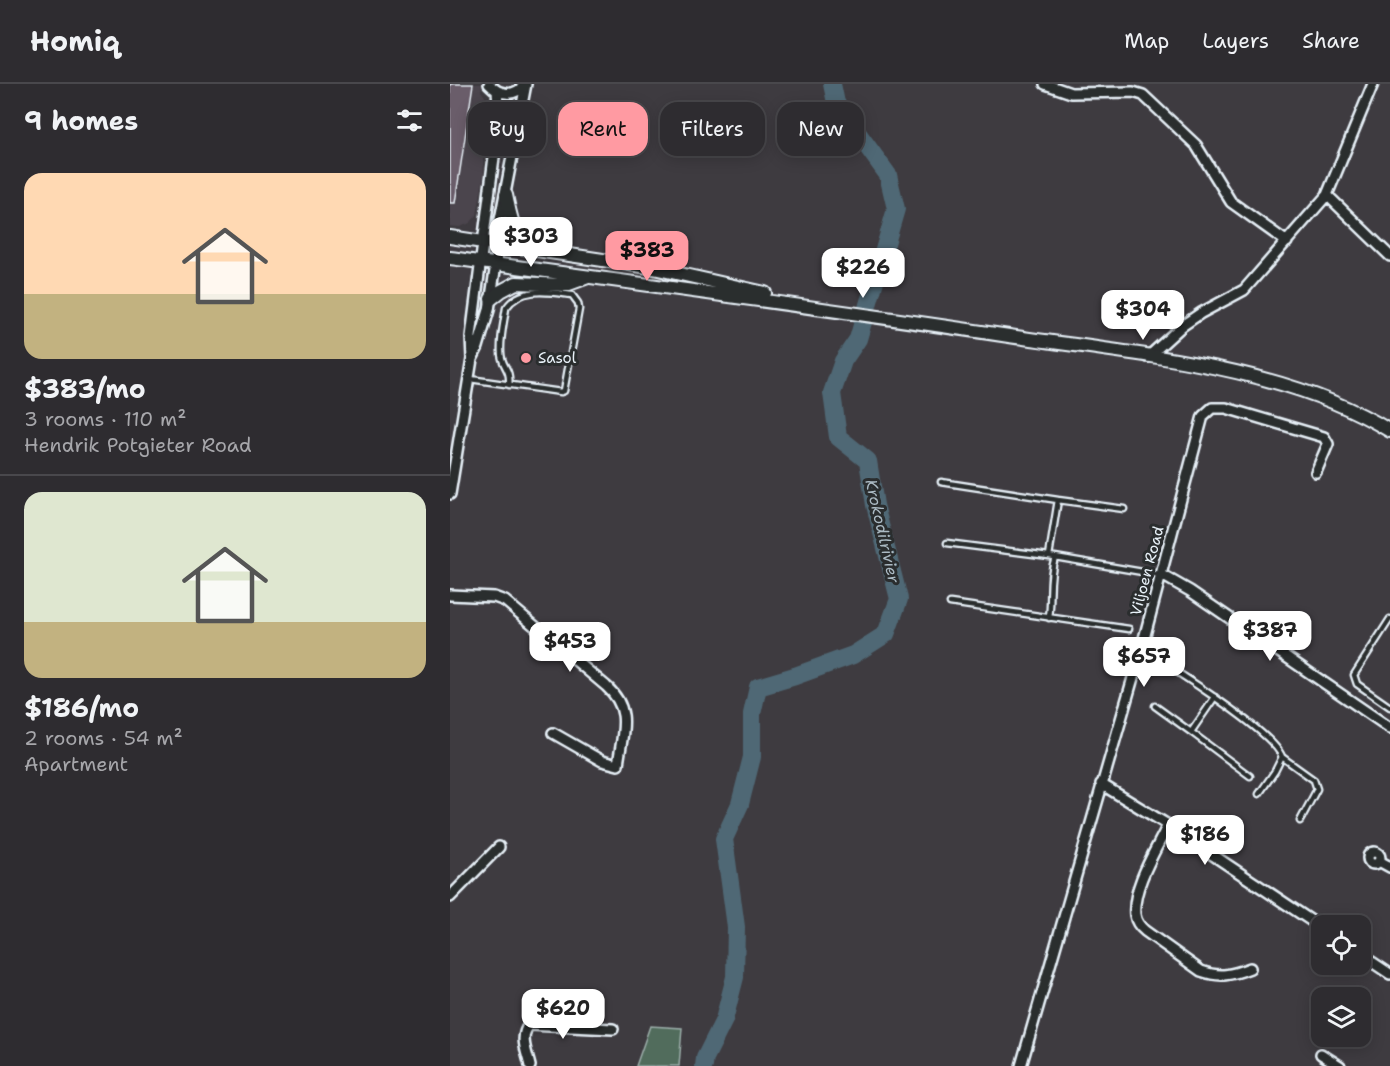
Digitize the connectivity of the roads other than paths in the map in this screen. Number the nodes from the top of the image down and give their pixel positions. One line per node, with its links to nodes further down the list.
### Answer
1 (489, 84): 5 (street)
2 (526, 84): 5 (street); 6 (street)
3 (1045, 84): 10 (street)
4 (1373, 84): 7 (street)
5 (497, 91): 9 (street)
6 (506, 195): 11 (street); 12 (main road)
7 (1328, 195): 10 (street); 13 (street)
8 (450, 237): 9 (main road)
9 (483, 242): 11 (main road); 15 (street)
10 (1287, 242): 20 (street)
11 (496, 245): 12 (main road); 16 (street)
12 (538, 251): 19 (main road)
13 (1390, 256)
14 (450, 258): 15 (main road)
15 (481, 262): 16 (main road); 21 (street)
16 (496, 264): 17 (main road); 18 (street)
17 (589, 277): 18 (main road); 19 (main road)
18 (491, 299): 21 (street)
19 (841, 310): 20 (main road)
20 (1148, 357): 24 (main road)
21 (472, 359): 22 (street)
22 (470, 379): 23 (lane); 27 (street)
23 (509, 385): 23 (lane)
24 (1390, 431)
25 (1316, 472): 32 (street, Viljoen Road)
26 (941, 482): 28 (lane)
27 (450, 494)
28 (1058, 500): 29 (lane); 31 (lane)
29 (1124, 509)
30 (947, 543): 31 (lane)
31 (1052, 557): 32 (lane); 35 (lane)
32 (1161, 575): 38 (street, Viljoen Road); 42 (street)
33 (450, 595): 44 (street)
34 (950, 603): 35 (lane)
35 (1049, 618): 37 (lane)
36 (1390, 619): 41 (lane)
37 (1129, 629)
38 (1141, 650): 39 (lane); 47 (street, Viljoen Road)
39 (1215, 697): 43 (lane); 45 (lane)
40 (1155, 706): 43 (lane)
41 (1390, 707)
42 (1390, 728)
43 (1191, 732): 46 (lane)
44 (553, 733)
45 (1282, 757): 48 (lane); 49 (lane)
46 (1250, 777)
47 (1101, 784): 50 (street); 62 (street, Viljoen Road)
48 (1259, 794)
49 (1299, 821)
50 (1167, 825): 55 (street); 57 (street)
51 (499, 847): 54 (street)
52 (1379, 861): 53 (street)
53 (1390, 867)
54 (450, 897)
55 (1311, 921)
56 (1371, 961): 58 (street)
57 (1250, 968)
58 (1390, 974)
59 (613, 1029): 61 (street)
60 (1321, 1054): 63 (street)
61 (530, 1066)
62 (1021, 1066)
63 (1340, 1066)

